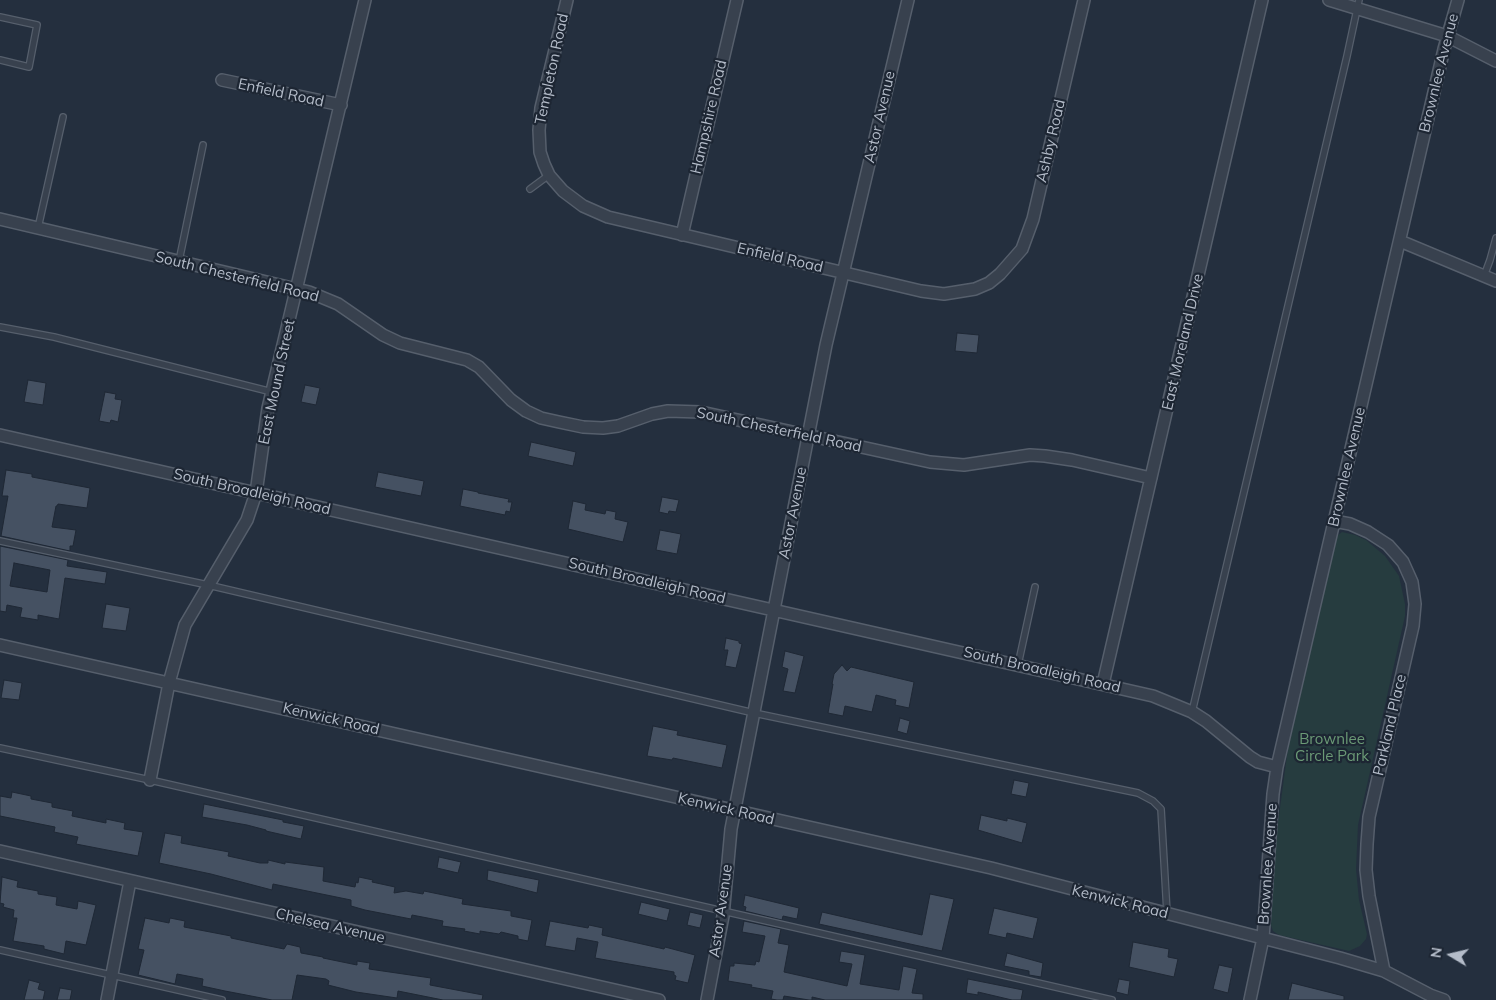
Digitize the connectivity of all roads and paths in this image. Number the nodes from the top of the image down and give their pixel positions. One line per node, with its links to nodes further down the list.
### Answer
1 (365, 0): 15 (street, East Mound Street)
2 (566, 0): 18 (street, Templeton Road)
3 (736, 0): 23 (street, Hampshire Road)
4 (908, 0): 27 (street, Astor Avenue)
5 (1084, 0): 28 (street, Ashby Road)
6 (1262, 0): 36 (street, East Moreland Drive)
7 (1329, 0): 9 (street)
8 (1458, 0): 11 (street, Brownlee Avenue)
9 (1358, 4): 11 (street); 47 (lane)
10 (0, 17): 12 (lane)
11 (1447, 36): 13 (street); 25 (street, Brownlee Avenue)
12 (0, 60)
13 (1496, 61)
14 (222, 80): 15 (street, Enfield Road)
15 (341, 105): 31 (street, East Mound Street)
16 (63, 117): 22 (lane)
17 (203, 145): 26 (lane)
18 (549, 175): 19 (lane); 20 (street, Templeton Road)
19 (530, 189)
20 (563, 191): 23 (street, Enfield Road)
21 (0, 219): 22 (street, South Chesterfield Road)
22 (38, 228): 26 (street, South Chesterfield Road)
23 (682, 235): 27 (street, Enfield Road)
24 (1496, 238): 29 (lane)
25 (1400, 241): 29 (street); 38 (street, Brownlee Avenue)
26 (178, 261): 31 (street, South Chesterfield Road)
27 (844, 272): 28 (street, Enfield Road); 35 (street, Astor Avenue)
28 (1000, 274)
29 (1484, 276): 30 (street)
30 (1496, 281)
31 (297, 289): 33 (street, East Mound Street); 35 (street, South Chesterfield Road)
32 (0, 327): 33 (lane)
33 (272, 392): 37 (street, East Mound Street)
34 (0, 435): 37 (street, South Broadleigh Road)
35 (808, 436): 36 (street, South Chesterfield Road); 42 (street, Astor Avenue)
36 (1151, 478): 46 (street, East Moreland Drive)
37 (256, 493): 40 (street, East Mound Street); 42 (street, South Broadleigh Road)
38 (1334, 521): 50 (street, Brownlee Avenue); 59 (street, Parkland Place)
39 (0, 541): 40 (lane)
40 (208, 586): 45 (street, East Mound Street); 48 (lane)
41 (1035, 587): 44 (lane)
42 (774, 609): 44 (street, South Broadleigh Road); 48 (street, Astor Avenue)
43 (0, 645): 45 (street, Kenwick Road)
44 (1018, 665): 46 (street, South Broadleigh Road)
45 (169, 683): 51 (street, East Mound Street); 52 (street, Kenwick Road)
46 (1103, 684): 47 (street, South Broadleigh Road)
47 (1192, 712): 50 (street, South Broadleigh Road)
48 (754, 713): 52 (street, Astor Avenue); 56 (lane)
49 (0, 748): 51 (lane)
50 (1277, 767): 57 (street, Brownlee Avenue)
51 (150, 780): 55 (lane)
52 (735, 810): 55 (street, Astor Avenue); 56 (street, Kenwick Road)
53 (0, 851): 54 (street, Chelsea Avenue)
54 (130, 880): 60 (street); 63 (street, Chelsea Avenue)
55 (723, 912): 64 (street, Astor Avenue); 65 (lane)
56 (1167, 914): 57 (street, Kenwick Road)
57 (1264, 938): 59 (street, Kenwick Road); 66 (street, Brownlee Avenue)
58 (0, 950): 60 (lane)
59 (1384, 971): 67 (street, Kenwick Road)
60 (112, 975): 61 (street); 62 (lane)
61 (107, 1000)
62 (222, 1000)
63 (659, 1000)
64 (706, 1000)
65 (1112, 1000)
66 (1250, 1000)
67 (1444, 1000)

